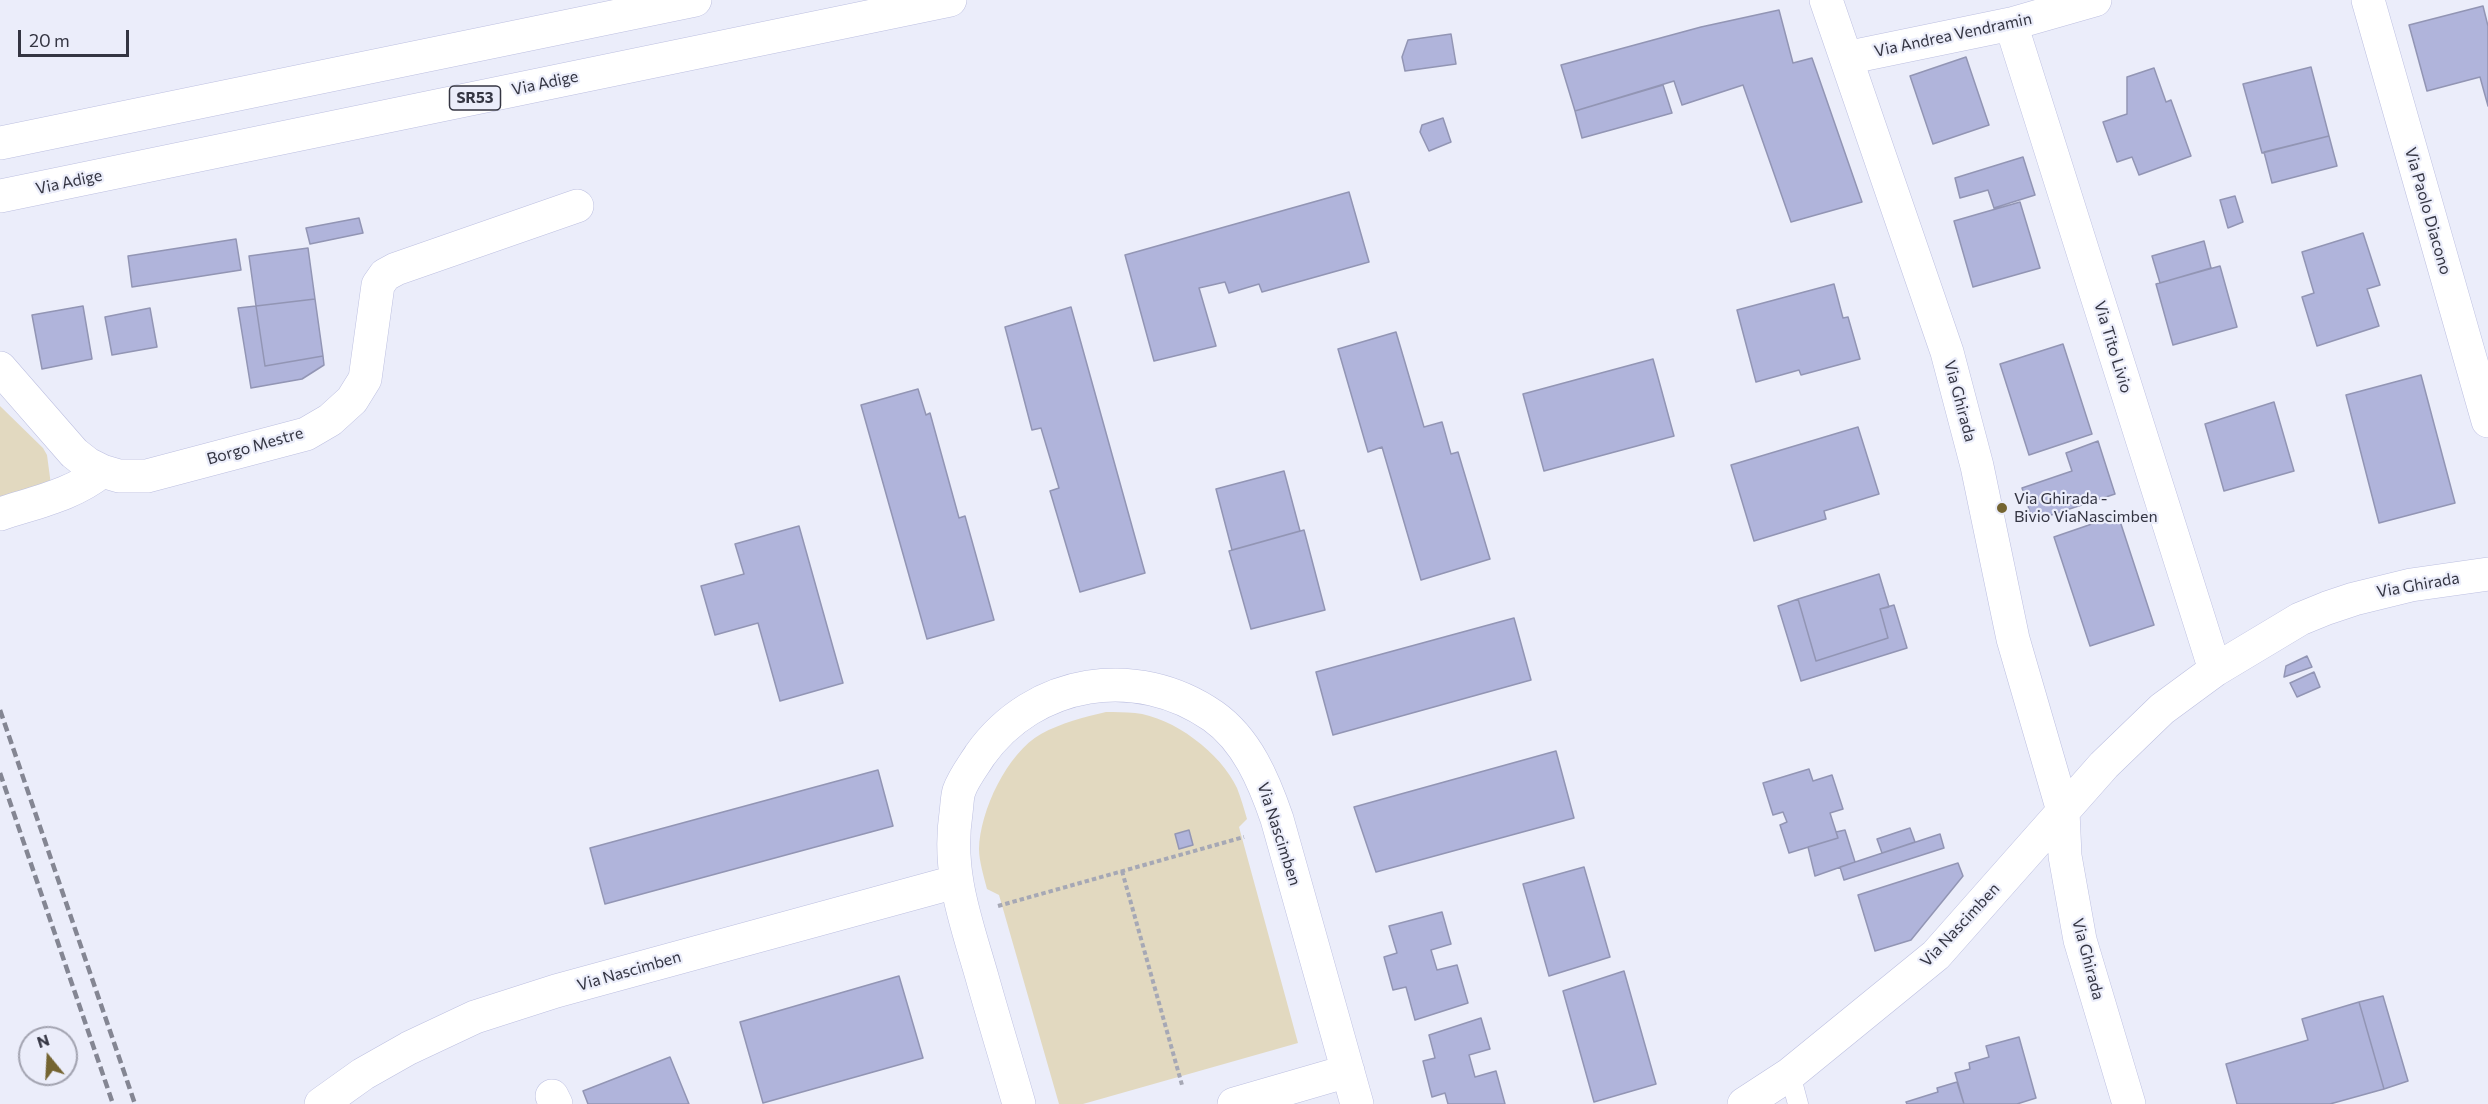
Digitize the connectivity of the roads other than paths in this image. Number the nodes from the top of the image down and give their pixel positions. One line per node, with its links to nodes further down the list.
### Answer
1 (695, 0): 8 (main road)
2 (950, 0): 9 (main road, Via Adige / SR53)
3 (1826, 0): 7 (main road, Via Ghirada)
4 (2095, 0): 6 (main road, Via Andrea Vendramin)
5 (2368, 0): 12 (main road, Via Paolo Diacono)
6 (2011, 24): 7 (main road, Via Andrea Vendramin); 16 (main road, Via Tito Livio)
7 (1846, 58): 17 (main road, Via Ghirada)
8 (0, 143)
9 (0, 196)
10 (577, 206): 13 (main road, Borgo Mestre)
11 (0, 368): 13 (main road, Borgo Mestre)
12 (2488, 421)
13 (102, 471): 14 (main road)
14 (0, 514)
15 (2488, 574): 16 (main road, Via Ghirada)
16 (2215, 670): 17 (main road, Via Ghirada)
17 (2063, 811): 20 (main road, Via Nascimben); 26 (main road, Via Ghirada)
18 (955, 882): 19 (main road, Via Nascimben); 22 (main road, Via Nascimben); 23 (main road, Via Nascimben)
19 (1348, 1071): 24 (main road); 25 (main road, Via Nascimben)
20 (1794, 1089): 21 (main road, Via Nascimben)
21 (1753, 1101)
22 (321, 1104)
23 (1019, 1104)
24 (1234, 1104)
25 (1357, 1104)
26 (2129, 1104)

